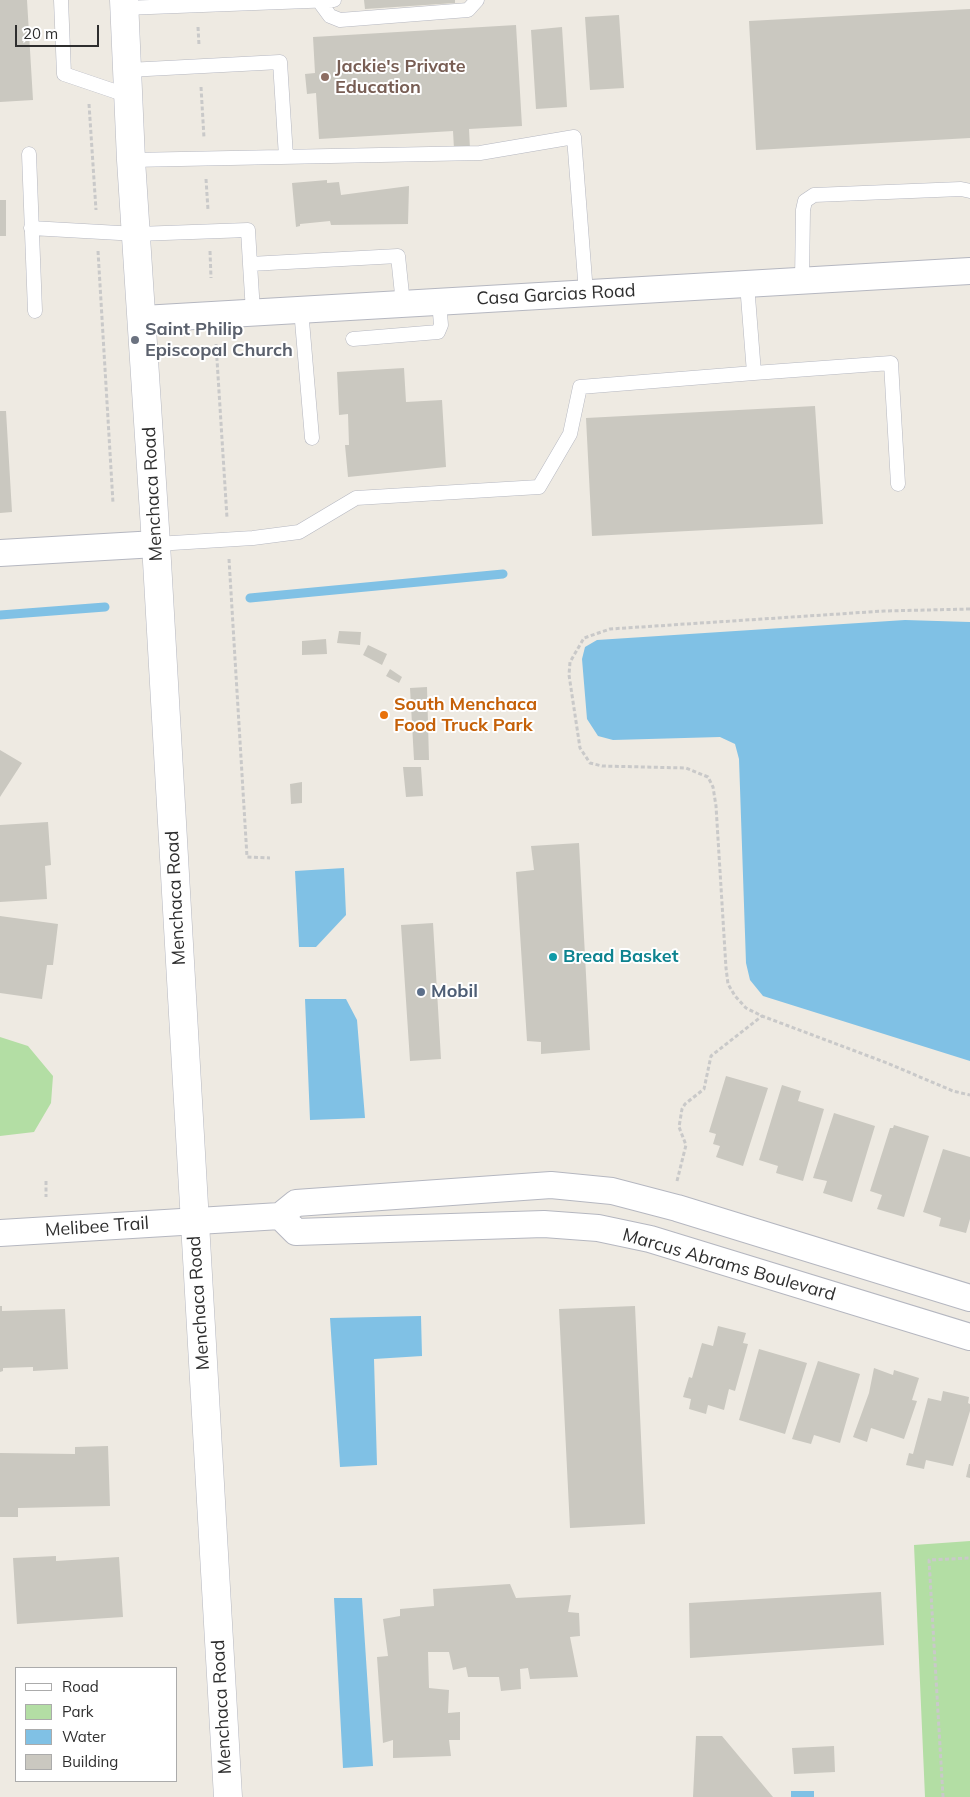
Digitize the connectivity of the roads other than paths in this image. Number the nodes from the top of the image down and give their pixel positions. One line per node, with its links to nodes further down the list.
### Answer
1 (61, 0): 7 (lane)
2 (334, 0): 4 (lane)
3 (477, 0): 4 (lane)
4 (320, 1): 5 (lane)
5 (254, 2): 6 (lane)
6 (124, 4): 7 (main road, Menchaca Road)
7 (129, 83): 9 (lane); 10 (main road, Menchaca Road)
8 (29, 154): 12 (lane)
9 (286, 157): 10 (lane); 18 (lane)
10 (131, 160): 13 (main road, Menchaca Road)
11 (970, 191): 16 (lane)
12 (31, 228): 13 (lane); 22 (lane)
13 (137, 234): 14 (lane); 24 (main road, Menchaca Road)
14 (250, 264): 20 (lane); 23 (lane)
15 (970, 271): 16 (street, Casa Garcias Road)
16 (802, 281): 17 (street, Casa Garcias Road)
17 (747, 284): 18 (street, Casa Garcias Road); 26 (lane)
18 (586, 293): 19 (street, Casa Garcias Road)
19 (439, 301): 20 (street, Casa Garcias Road); 25 (lane)
20 (402, 304): 21 (street, Casa Garcias Road)
21 (301, 309): 23 (street, Casa Garcias Road); 27 (lane)
22 (35, 311)
23 (253, 312): 24 (street, Casa Garcias Road)
24 (143, 319): 29 (main road, Menchaca Road)
25 (353, 339)
26 (754, 373): 28 (lane); 29 (lane)
27 (312, 438)
28 (898, 484)
29 (156, 544): 30 (street); 32 (main road, Menchaca Road)
30 (0, 554)
31 (280, 1216): 32 (street); 34 (street); 35 (street, Marcus Abrams Boulevard)
32 (194, 1221): 33 (street, Melibee Trail); 36 (main road, Menchaca Road)
33 (0, 1233)
34 (970, 1298)
35 (970, 1337)
36 (228, 1797)

